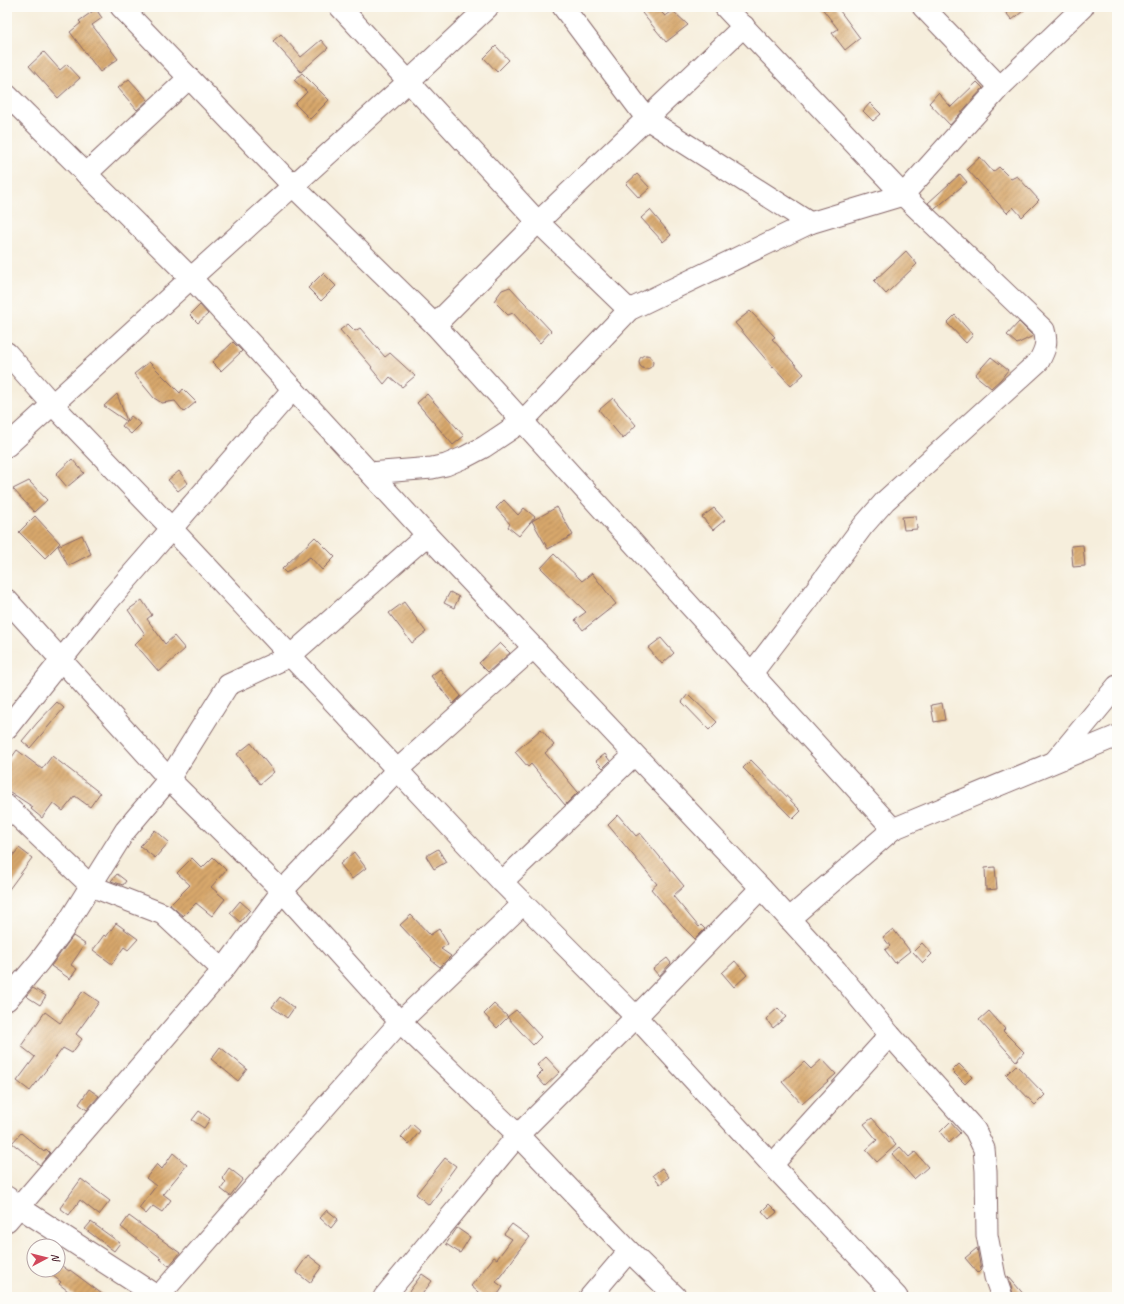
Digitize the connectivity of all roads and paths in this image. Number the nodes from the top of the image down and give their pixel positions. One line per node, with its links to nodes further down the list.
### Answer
1 (121, 7): 9 (street)
2 (340, 7): 10 (street)
3 (488, 7): 10 (street)
4 (563, 7): 13 (street)
5 (725, 7): 8 (street)
6 (923, 7): 11 (street)
7 (1083, 7): 11 (street)
8 (744, 26): 13 (street); 16 (street)
9 (189, 78): 14 (street); 15 (street)
10 (409, 82): 15 (street); 17 (street)
11 (1000, 88): 16 (street)
12 (7, 95): 14 (street)
13 (647, 119): 17 (street); 18 (street)
14 (86, 174): 19 (street)
15 (293, 186): 19 (street); 21 (street)
16 (903, 194): 18 (street); 34 (street)
17 (538, 222): 20 (street); 21 (street)
18 (810, 223): 20 (street)
19 (191, 278): 23 (street); 24 (street)
20 (629, 310): 25 (street)
21 (435, 325): 25 (street)
22 (7, 353): 24 (street)
23 (293, 389): 27 (street); 28 (street)
24 (53, 404): 26 (street); 28 (street)
25 (523, 421): 27 (street); 34 (street)
26 (7, 446)
27 (370, 473): 29 (street)
28 (171, 528): 32 (street); 33 (street)
29 (427, 535): 31 (street); 32 (street)
30 (7, 600): 33 (street)
31 (533, 648): 38 (street); 40 (street)
32 (290, 656): 40 (street); 41 (street)
33 (62, 660): 36 (street); 41 (street)
34 (752, 673): 43 (street)
35 (1117, 686): 39 (street)
36 (7, 728)
37 (1117, 736): 39 (street)
38 (634, 755): 44 (street); 46 (street)
39 (1054, 763): 43 (street)
40 (397, 770): 44 (street); 47 (street)
41 (169, 779): 45 (street); 47 (street)
42 (7, 806): 45 (street)
43 (893, 829): 49 (street)
44 (502, 882): 48 (street)
45 (91, 886): 50 (street); 51 (street)
46 (761, 888): 49 (street); 52 (street)
47 (282, 891): 50 (street); 53 (street)
48 (523, 904): 52 (street); 53 (street)
49 (789, 919): 54 (street)
50 (223, 970): 57 (street)
51 (7, 1000)
52 (636, 1017): 55 (street); 56 (street)
53 (400, 1022): 55 (street); 59 (street)
54 (890, 1035): 56 (street); 64 (street)
55 (518, 1135): 58 (street); 60 (street)
56 (772, 1165): 63 (street)
57 (11, 1208): 59 (street)
58 (629, 1251): 61 (street); 62 (street)
59 (158, 1297)
60 (384, 1297)
61 (590, 1297)
62 (676, 1297)
63 (897, 1297)
64 (1002, 1297)

